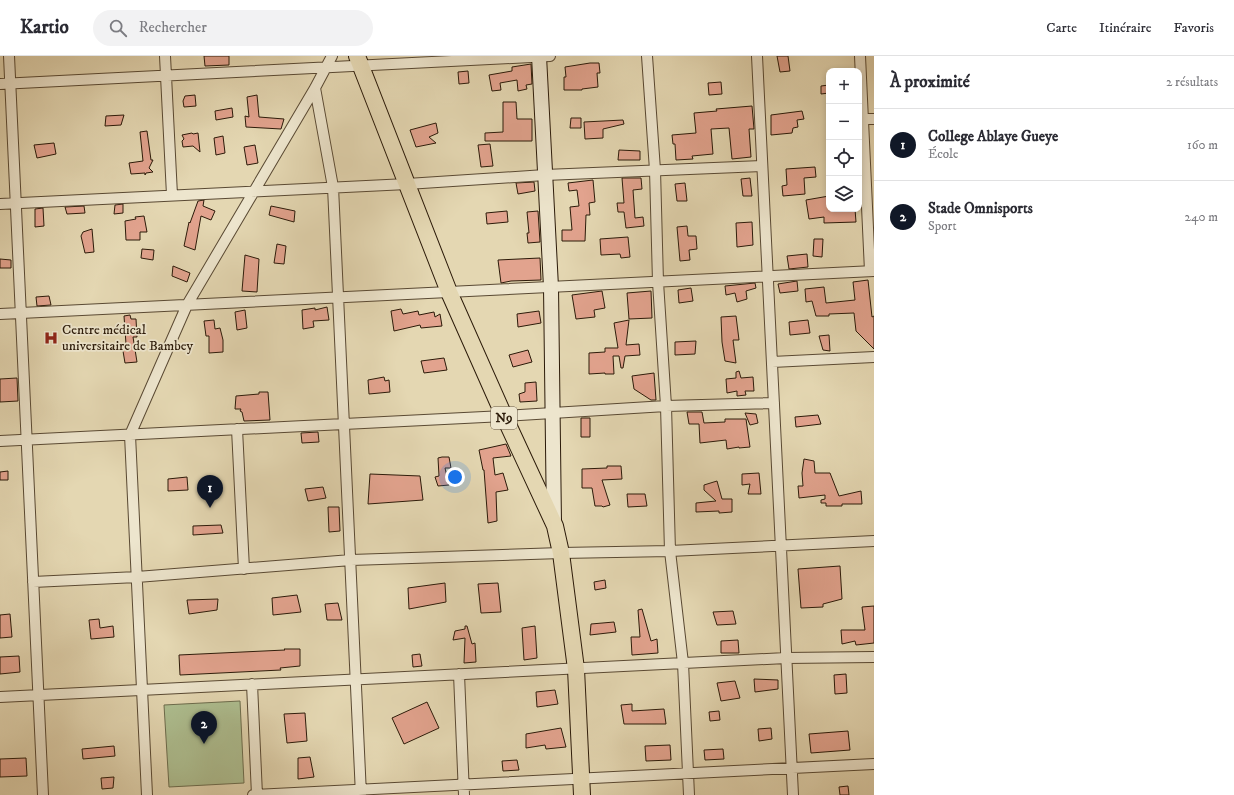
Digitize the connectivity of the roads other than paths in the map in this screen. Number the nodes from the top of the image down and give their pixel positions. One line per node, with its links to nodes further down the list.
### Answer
1 (9, 56): 11 (street)
2 (165, 56): 10 (street)
3 (332, 56): 9 (street)
4 (543, 56): 8 (street); 17 (main road)
5 (647, 56): 16 (street)
6 (757, 56): 15 (street)
7 (860, 56): 13 (street)
8 (359, 61): 9 (street); 18 (main road, N9)
9 (326, 68): 10 (street); 12 (street)
10 (166, 76): 11 (street); 21 (street)
11 (5, 84): 22 (street)
12 (315, 88): 19 (street); 20 (street)
13 (863, 119): 14 (street); 24 (street)
14 (874, 119)
15 (762, 166): 16 (street); 25 (street)
16 (655, 170): 17 (street); 26 (street)
17 (545, 175): 18 (street); 27 (main road)
18 (407, 184): 19 (street); 28 (main road, N9)
19 (333, 187): 20 (street); 29 (street)
20 (254, 191): 21 (street); 30 (street)
21 (172, 195): 22 (street)
22 (16, 203): 23 (street); 31 (street)
23 (0, 204)
24 (872, 271): 25 (street)
25 (767, 276): 26 (street); 34 (street)
26 (658, 282): 27 (street); 36 (street)
27 (551, 287): 28 (street); 37 (main road)
28 (449, 292): 29 (street); 38 (main road, N9)
29 (338, 297): 30 (street); 39 (street)
30 (187, 305): 31 (street); 41 (street)
31 (21, 313): 32 (street); 42 (street)
32 (0, 314)
33 (874, 357): 34 (street)
34 (772, 362): 35 (street)
35 (774, 403): 36 (street); 46 (street)
36 (666, 406): 37 (street); 47 (street)
37 (552, 413): 38 (street); 44 (main road)
38 (504, 416): 39 (street); 44 (main road, N9)
39 (344, 424): 40 (street); 49 (street)
40 (237, 429): 41 (street); 50 (street)
41 (130, 435): 42 (street); 51 (street)
42 (26, 440): 43 (street); 52 (street)
43 (0, 441)
44 (554, 526): 48 (main road, N9)
45 (874, 541): 46 (street)
46 (781, 546): 47 (street); 54 (street)
47 (670, 551): 48 (street); 55 (street)
48 (561, 553): 49 (street); 56 (main road, N9)
49 (351, 560): 50 (street); 58 (street)
50 (244, 569): 51 (street)
51 (137, 577): 52 (street); 60 (street)
52 (33, 582): 61 (street)
53 (874, 657): 54 (street)
54 (786, 658): 55 (street); 64 (street)
55 (683, 663): 56 (street); 65 (street)
56 (576, 668): 57 (street); 66 (main road, N9)
57 (459, 674): 58 (street); 67 (street)
58 (356, 679): 59 (street); 68 (street)
59 (252, 684): 60 (street); 72 (street)
60 (142, 690): 61 (street); 70 (street)
61 (38, 695): 62 (street); 69 (street)
62 (0, 697)
63 (874, 764): 64 (street)
64 (792, 768): 65 (street); 75 (street)
65 (688, 774): 66 (street); 74 (street)
66 (582, 779): 67 (street); 73 (main road, N9)
67 (464, 790): 68 (street)
68 (361, 792): 72 (street)
69 (43, 795)
70 (147, 795)
71 (253, 795): 72 (street)
72 (257, 795)
73 (582, 795)
74 (689, 795)
75 (793, 795)

